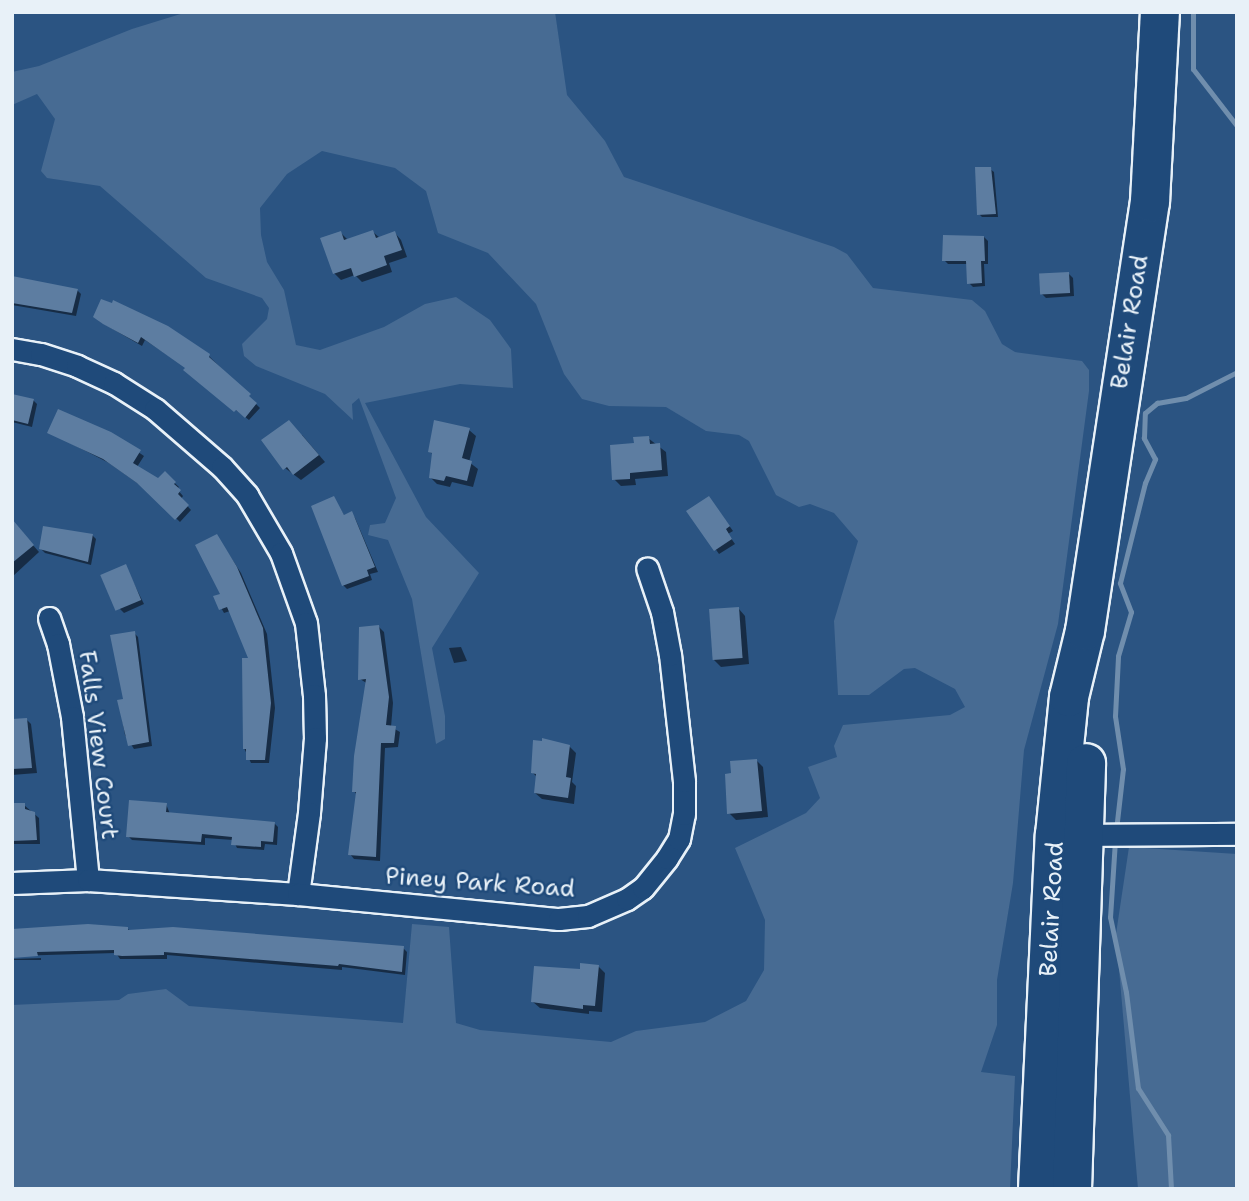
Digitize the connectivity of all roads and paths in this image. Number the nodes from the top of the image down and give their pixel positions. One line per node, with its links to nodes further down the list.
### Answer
1 (1160, 12): 6 (highway, Belair Road)
2 (12, 349): 9 (street)
3 (647, 568): 9 (street, Piney Park Road)
4 (49, 618): 7 (street, Falls View Court)
5 (1237, 834): 6 (street)
6 (1093, 835): 10 (highway, Belair Road); 11 (highway, Belair Road)
7 (88, 880): 8 (street, Piney Park Road); 9 (street, Piney Park Road)
8 (12, 883)
9 (298, 894)
10 (1038, 1189)
11 (1072, 1189)

